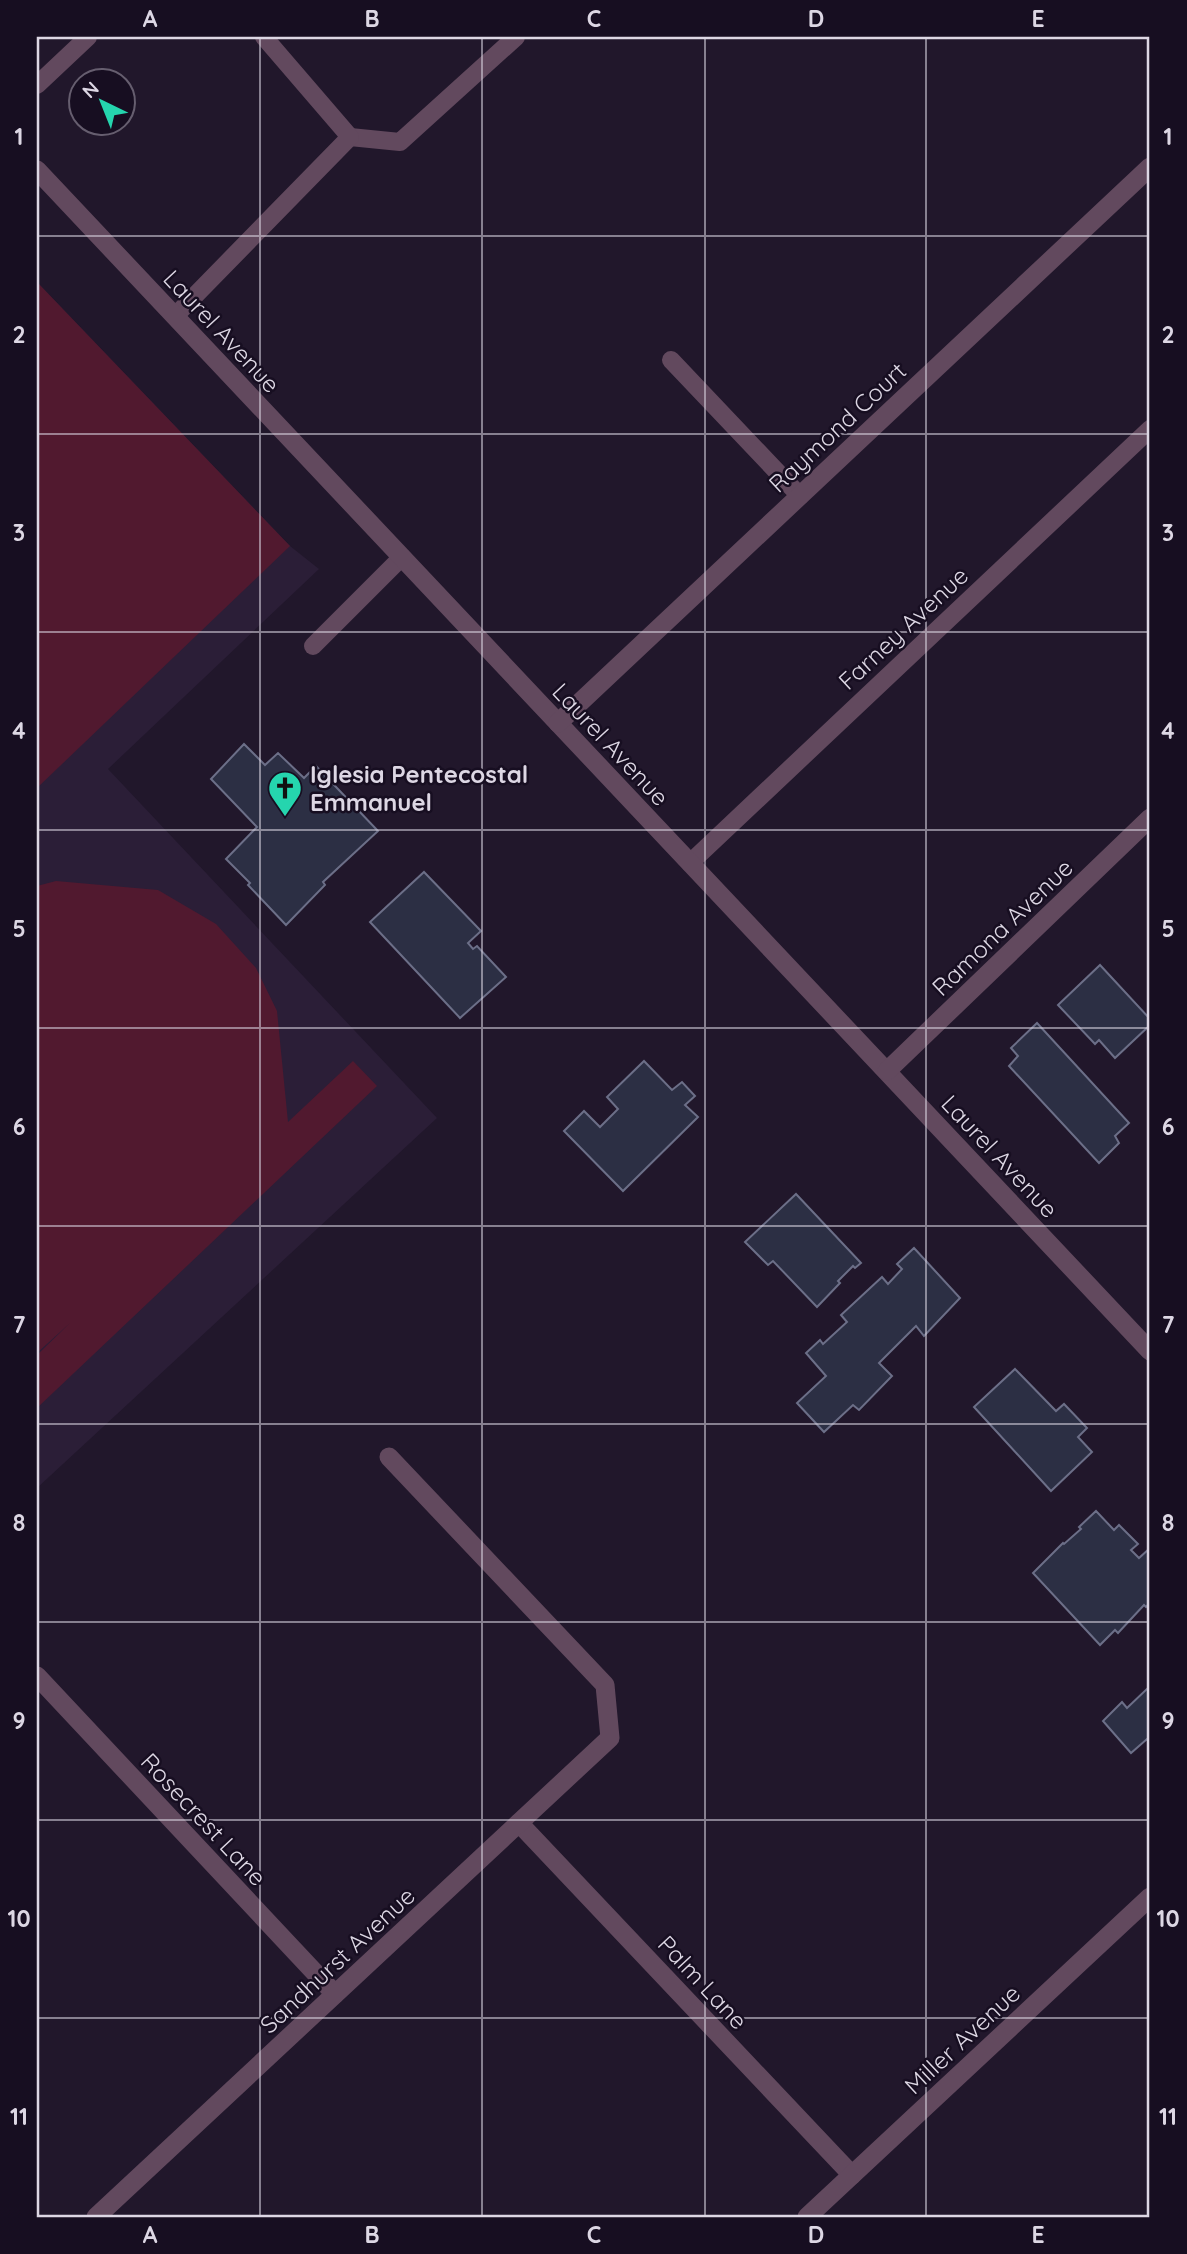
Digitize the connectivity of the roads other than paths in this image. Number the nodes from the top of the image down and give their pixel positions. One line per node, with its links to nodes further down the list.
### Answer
1 (88, 37): 4 (lane)
2 (264, 37): 5 (lane)
3 (516, 37): 5 (lane)
4 (37, 85)
5 (350, 137): 8 (lane)
6 (1150, 167): 11 (street, Raymond Court)
7 (37, 170): 8 (street, Laurel Avenue)
8 (174, 316): 12 (street, Laurel Avenue)
9 (671, 360): 11 (lane)
10 (1150, 429): 16 (lane, Farney Avenue)
11 (800, 496): 14 (street, Raymond Court)
12 (402, 557): 13 (lane); 14 (street, Laurel Avenue)
13 (313, 646)
14 (558, 723): 16 (street, Laurel Avenue)
15 (1150, 818): 17 (street, Ramona Avenue)
16 (690, 863): 17 (street, Laurel Avenue)
17 (887, 1071): 18 (street, Laurel Avenue)
18 (1150, 1351)
19 (389, 1457): 21 (street, Sandhurst Avenue)
20 (37, 1676): 23 (street, Rosecrest Lane)
21 (519, 1823): 23 (street, Sandhurst Avenue); 24 (street, Palm Lane)
22 (1150, 1897): 24 (street, Miller Avenue)
23 (335, 1994): 25 (street, Sandhurst Avenue)
24 (852, 2175): 26 (street, Miller Avenue)
25 (96, 2217)
26 (807, 2217)

